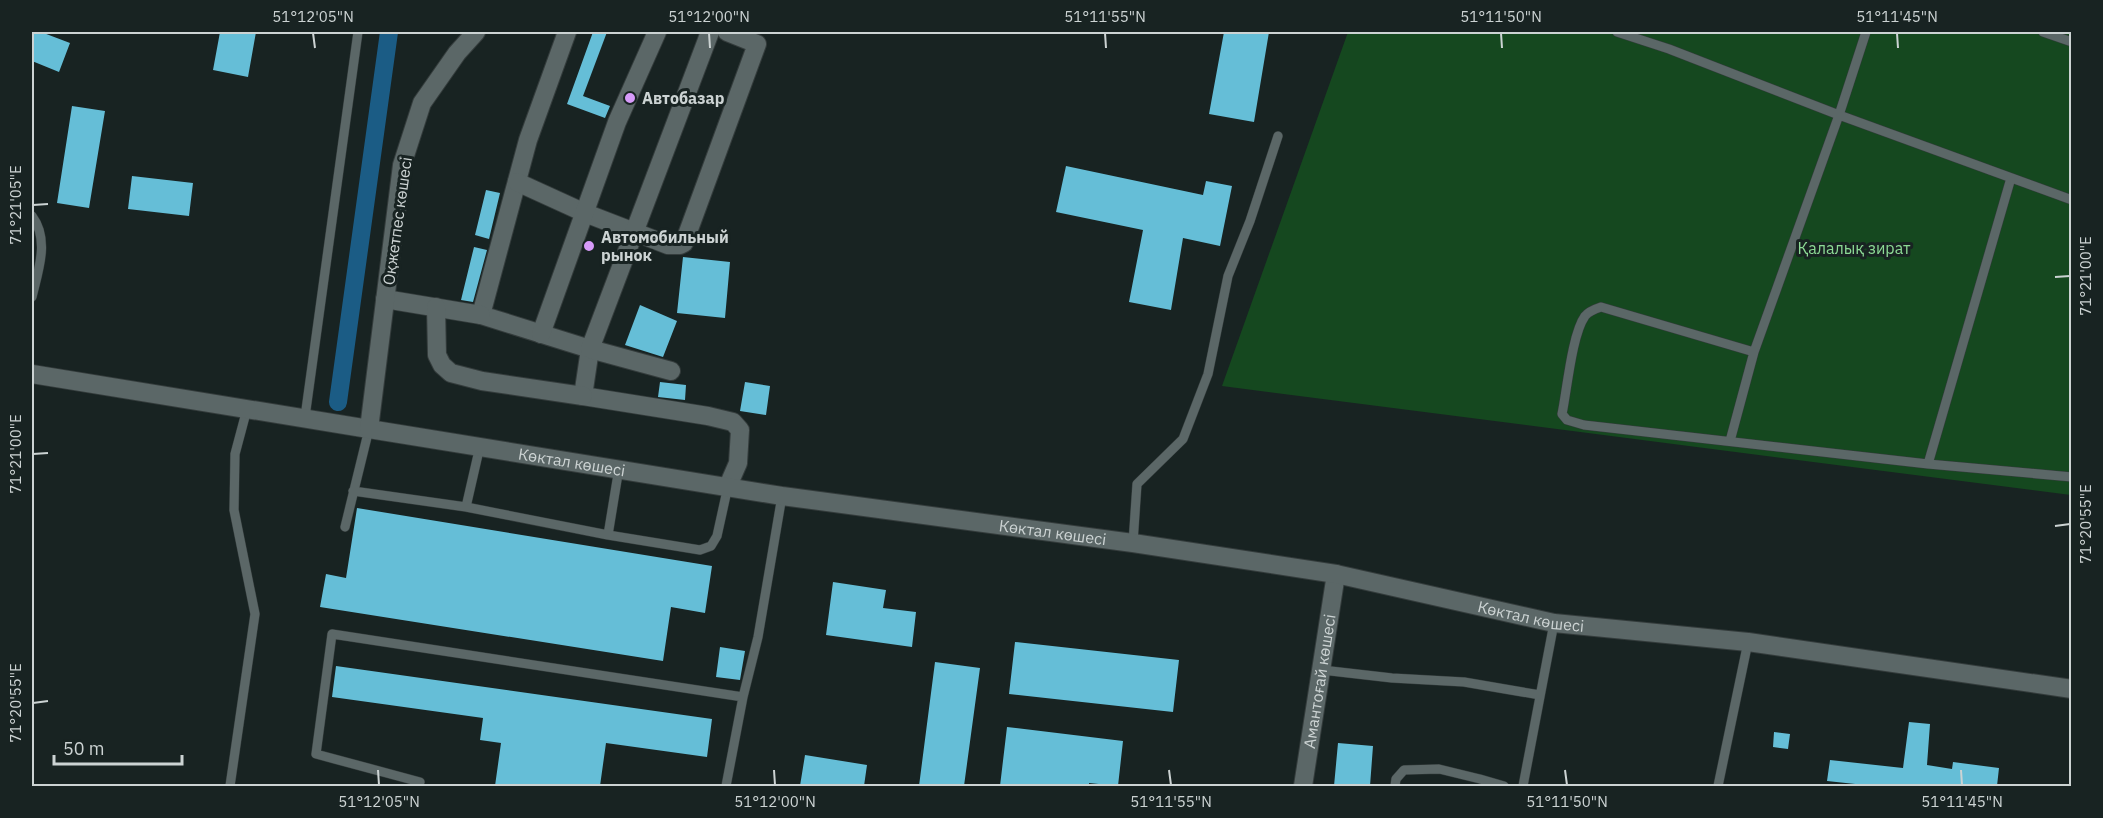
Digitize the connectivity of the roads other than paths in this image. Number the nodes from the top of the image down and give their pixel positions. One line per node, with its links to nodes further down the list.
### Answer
1 (358, 32): 30 (lane)
2 (476, 32): 20 (street, Оқжетпес көшесі)
3 (567, 32): 14 (street)
4 (657, 32): 16 (street)
5 (710, 32): 18 (street)
6 (727, 32): 18 (street)
7 (1617, 32): 11 (lane)
8 (1866, 32): 11 (lane)
9 (2043, 32): 10 (lane)
10 (2072, 42)
11 (1839, 116): 13 (lane); 25 (lane)
12 (1278, 136): 43 (lane)
13 (2011, 178): 15 (lane); 34 (lane)
14 (517, 182): 16 (street); 22 (street)
15 (2072, 200)
16 (585, 213): 18 (street); 23 (street)
17 (32, 216): 19 (lane)
18 (636, 232): 24 (street)
19 (32, 297)
20 (385, 299): 21 (street); 31 (street, Оқжетпес көшесі)
21 (436, 307): 22 (street); 28 (street)
22 (481, 315): 23 (street)
23 (541, 334): 24 (street)
24 (591, 349): 26 (street); 28 (street)
25 (1754, 352): 32 (lane); 32 (lane)
26 (671, 371)
27 (32, 374): 29 (street, Көктал көшесі)
28 (583, 396): 37 (street)
29 (247, 409): 30 (street, Көктал көшесі); 52 (lane)
30 (305, 417): 31 (street, Көктал көшесі)
31 (369, 429): 33 (street, Көктал көшесі); 38 (lane)
32 (1730, 441): 34 (lane)
33 (480, 446): 35 (street, Көктал көшесі); 40 (lane)
34 (1928, 464): 36 (lane)
35 (620, 468): 37 (street, Көктал көшесі); 42 (lane)
36 (2072, 477)
37 (728, 486): 39 (street, Көктал көшесі); 42 (lane)
38 (353, 491): 40 (lane); 41 (lane)
39 (782, 496): 43 (street, Көктал көшесі); 50 (lane)
40 (466, 507): 42 (lane)
41 (345, 526)
42 (608, 535)
43 (1133, 543): 44 (street, Көктал көшесі)
44 (1336, 574): 45 (street, Көктал көшесі); 47 (street, Амантоғай көшесі)
45 (1554, 623): 46 (street, Көктал көшесі); 49 (lane)
46 (1748, 642): 48 (street, Көктал көшесі); 58 (lane)
47 (1322, 670): 49 (lane); 54 (street, Амантоғай көшесі)
48 (2072, 689)
49 (1540, 695): 57 (lane)
50 (743, 697): 51 (lane); 53 (lane)
51 (420, 782)
52 (230, 786)
53 (726, 786)
54 (1303, 786)
55 (1395, 786): 56 (lane)
56 (1503, 786)
57 (1523, 786)
58 (1719, 786)

